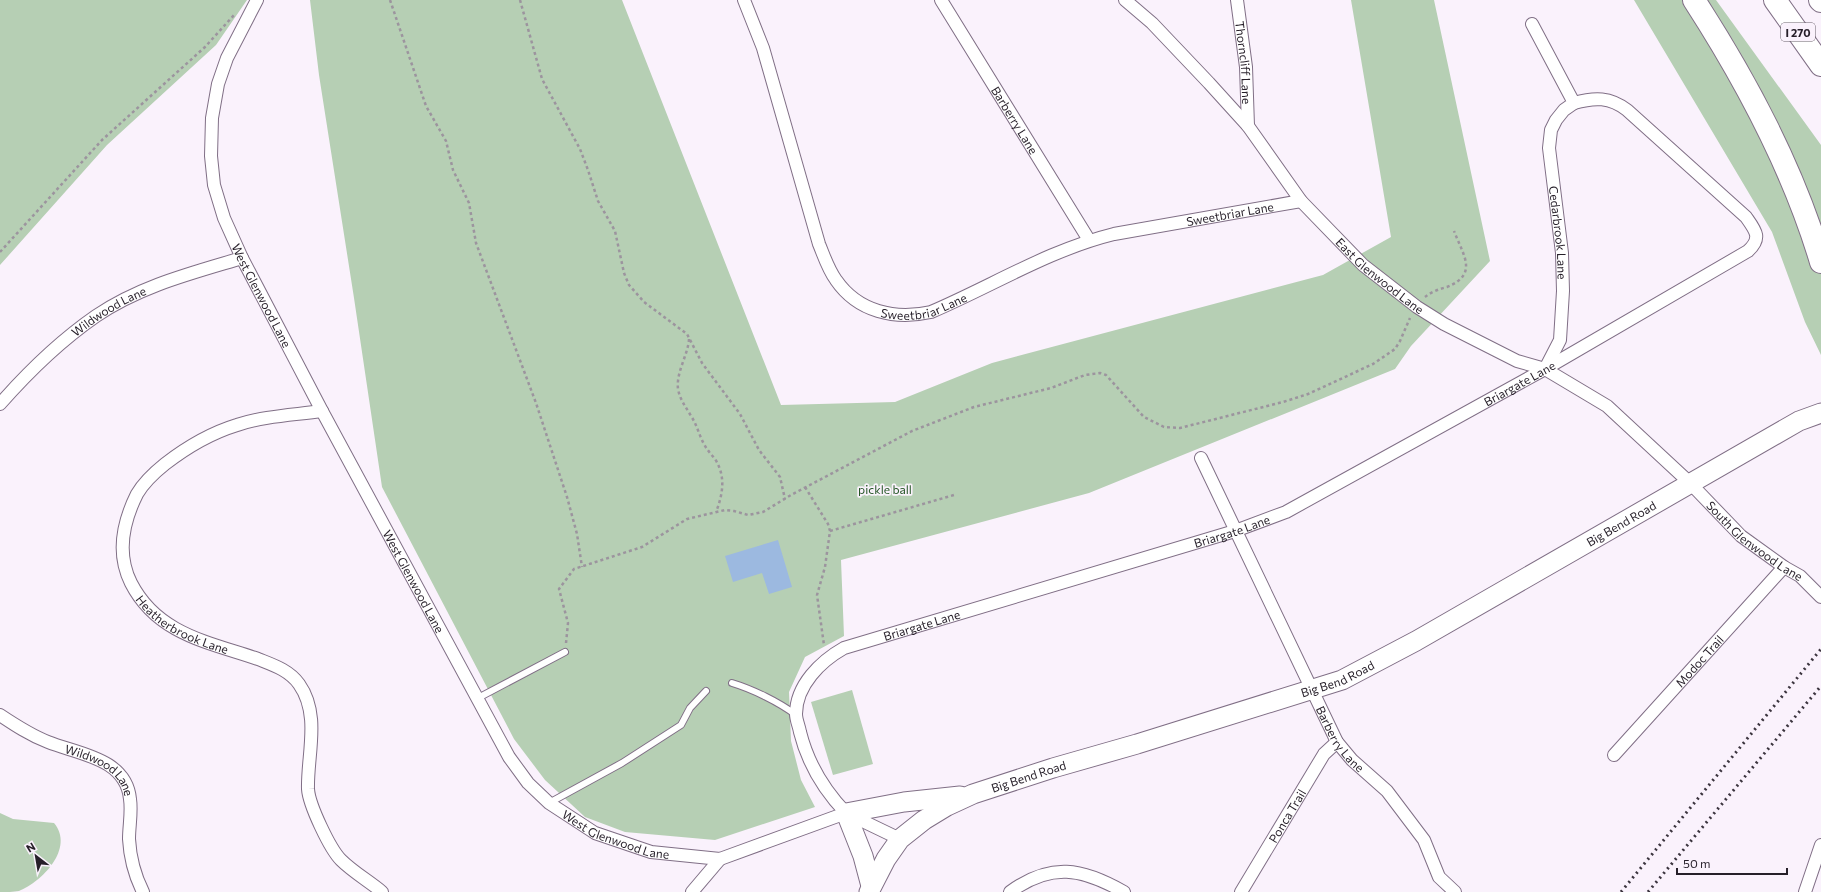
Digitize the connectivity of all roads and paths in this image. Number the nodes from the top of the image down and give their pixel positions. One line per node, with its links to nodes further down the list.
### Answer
1 (257, 0): 20 (street, West Glenwood Lane)
2 (390, 0): 38 (path)
3 (520, 0): 23 (path)
4 (744, 0): 18 (street, Sweetbriar Lane)
5 (941, 0): 18 (street, Barberry Lane)
6 (1125, 0): 14 (street, East Glenwood Lane)
7 (1237, 0): 14 (street, Thorncliff Lane)
8 (1694, 0): 21 (highway)
9 (1775, 0): 12 (highway, I 270)
10 (235, 13): 19 (path)
11 (1532, 24): 13 (street)
12 (1821, 65)
13 (1574, 103): 17 (street, Cedarbrook Lane); 24 (street, Cedarbrook Lane)
14 (1248, 126): 15 (street, East Glenwood Lane)
15 (1302, 201): 18 (street, Sweetbriar Lane); 22 (street, East Glenwood Lane)
16 (1454, 231): 22 (path)
17 (1757, 239): 24 (street, Briargate Lane)
18 (1089, 240)
19 (0, 252)
20 (242, 258): 26 (street, Wildwood Lane); 27 (street, West Glenwood Lane)
21 (1821, 262)
22 (1417, 307): 24 (street, East Glenwood Lane); 32 (path)
23 (689, 338): 34 (path); 35 (path)
24 (1545, 369): 31 (street, East Glenwood Lane); 37 (street, Briargate Lane)
25 (1821, 398): 29 (main road, Big Bend Road)
26 (0, 404)
27 (322, 412): 46 (street, West Glenwood Lane); 59 (street, Heatherbrook Lane)
28 (1821, 413): 29 (main road, Big Bend Road)
29 (1799, 421): 31 (main road, Big Bend Road)
30 (1201, 458): 37 (street, Barberry Lane)
31 (1690, 483): 39 (street, South Glenwood Lane); 45 (main road, Big Bend Road)
32 (805, 487): 34 (path); 36 (path)
33 (954, 495): 36 (path)
34 (785, 499): 35 (path)
35 (716, 512): 38 (path)
36 (830, 531): 42 (path)
37 (1235, 531): 42 (street, Briargate Lane); 45 (street, Barberry Lane)
38 (582, 567): 41 (path)
39 (1784, 567): 40 (street, South Glenwood Lane); 50 (street, Modoc Trail)
40 (1821, 597)
41 (565, 652): 46 (lane)
42 (830, 656): 48 (street, Briargate Lane)
43 (732, 683): 48 (lane)
44 (706, 690): 52 (lane)
45 (1313, 690): 49 (street, Barberry Lane); 51 (main road, Big Bend Road)
46 (478, 698): 52 (street, West Glenwood Lane)
47 (0, 715): 58 (street, Wildwood Lane)
48 (796, 715): 53 (street, Briargate Lane)
49 (1338, 742): 63 (street, Ponca Trail); 64 (street, Barberry Lane)
50 (1614, 755)
51 (973, 794): 53 (main road); 54 (main road, Big Bend Road)
52 (549, 803): 56 (street, West Glenwood Lane)
53 (846, 813): 54 (street); 56 (street, West Glenwood Lane); 57 (main road)
54 (900, 839): 57 (main road, Big Bend Road)
55 (1821, 845): 65 (street)
56 (720, 859): 60 (street)
57 (870, 889)
58 (143, 892)
59 (382, 892)
60 (692, 892)
61 (1010, 892): 62 (street)
62 (1124, 892)
63 (1240, 892)
64 (1455, 892)
65 (1805, 892)

